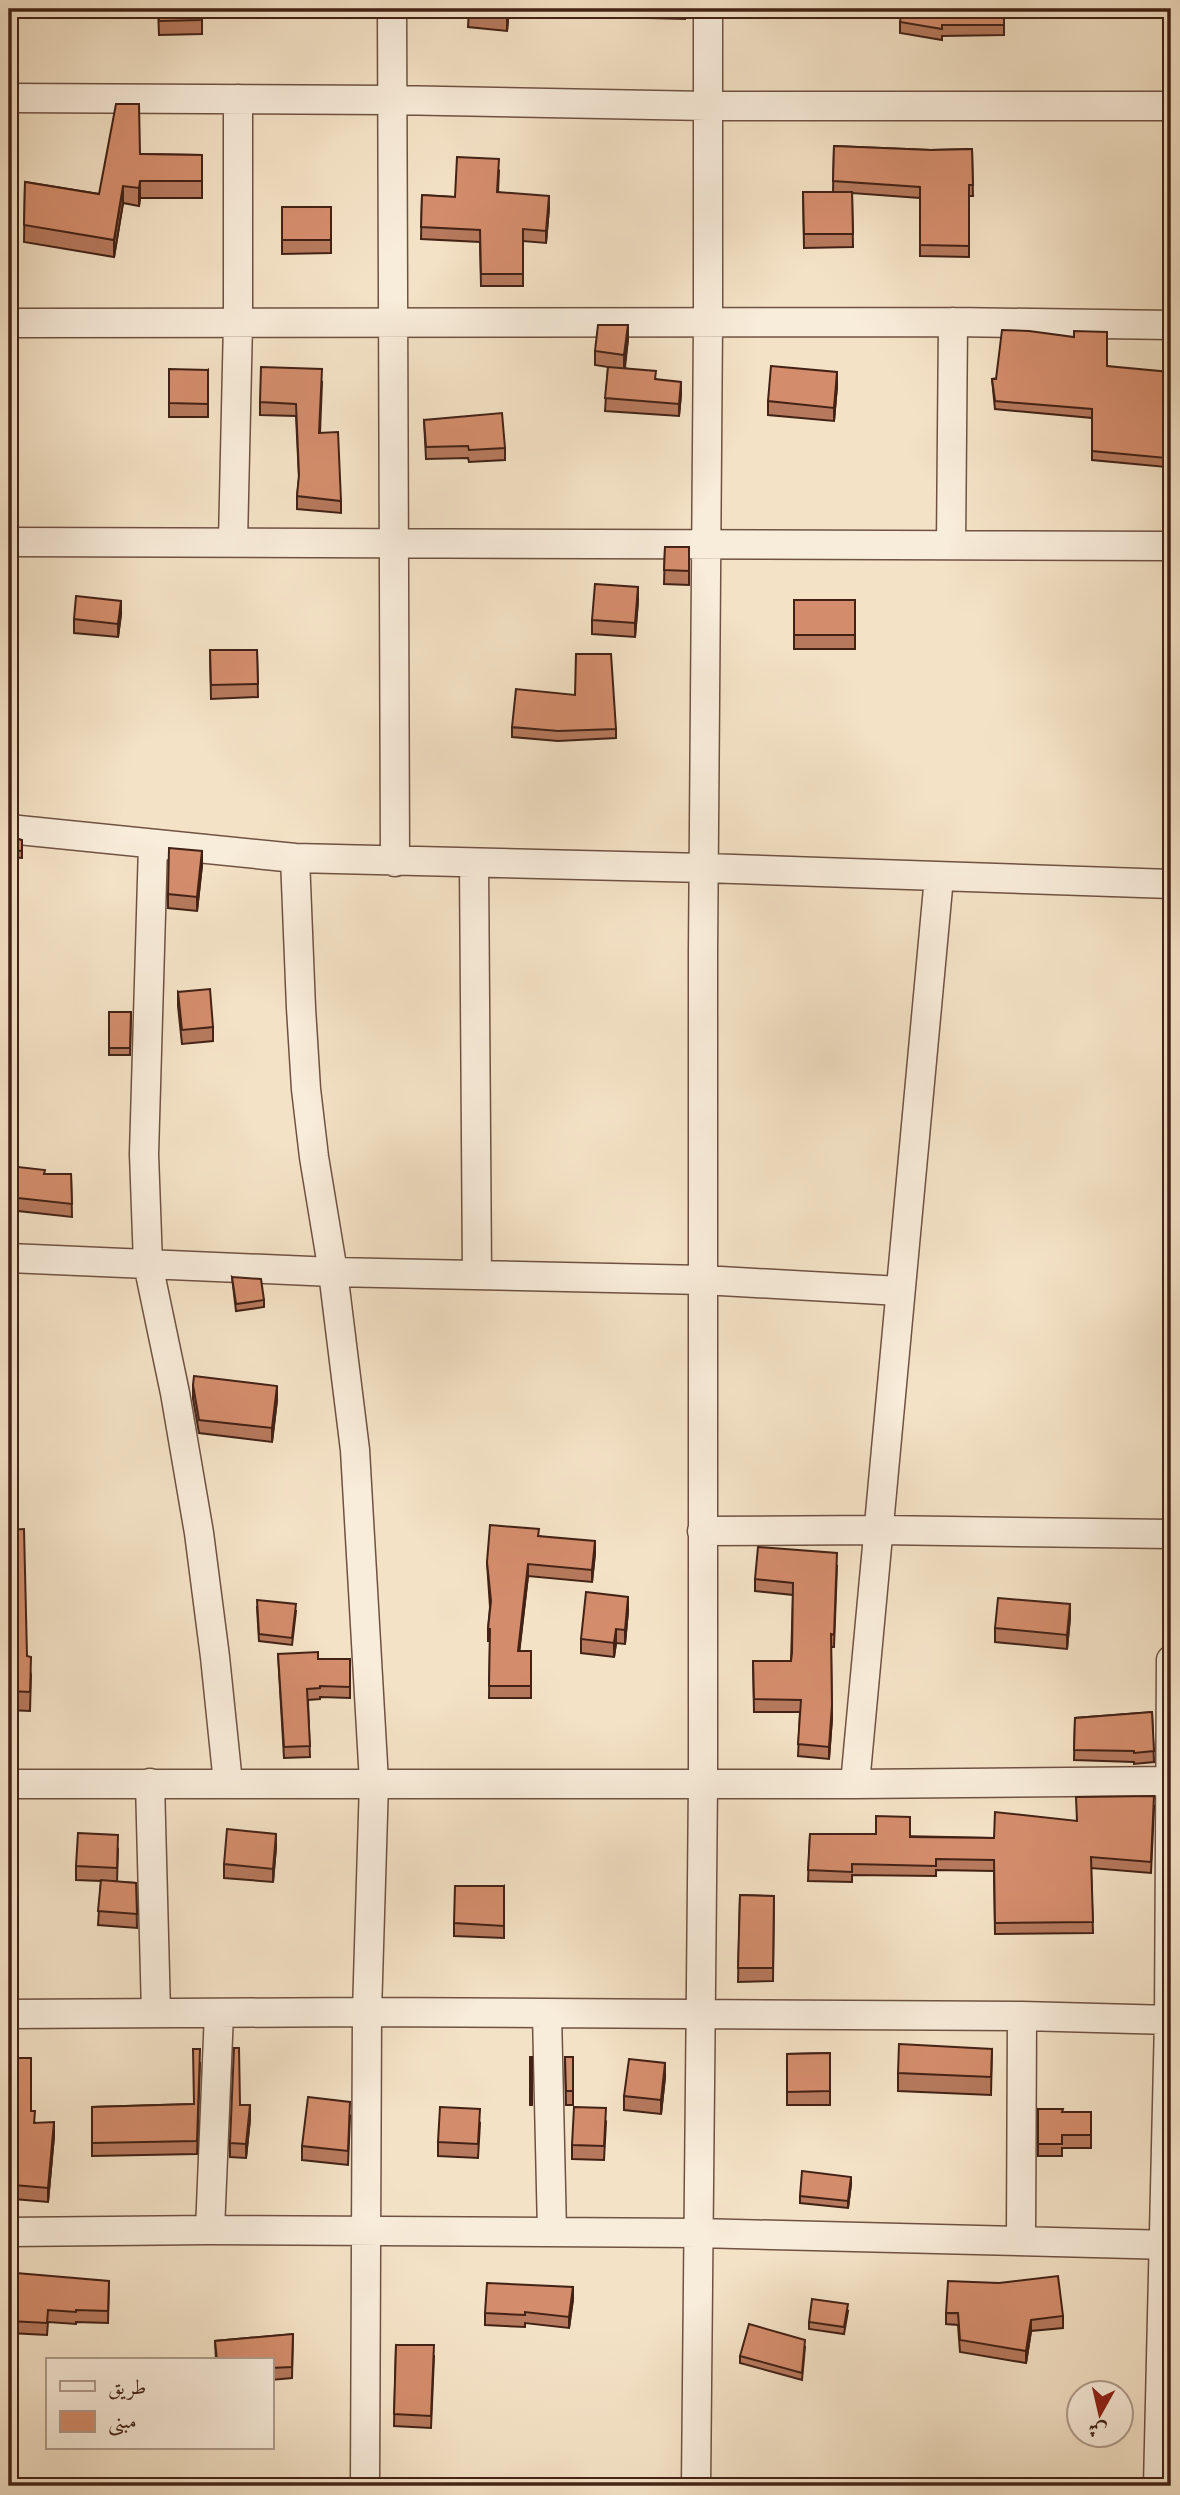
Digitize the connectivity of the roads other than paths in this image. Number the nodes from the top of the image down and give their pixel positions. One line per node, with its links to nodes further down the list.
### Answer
1 (392, 9): 5 (street)
2 (708, 9): 6 (street)
3 (9, 98): 4 (street)
4 (238, 99): 5 (street); 9 (street)
5 (391, 100): 6 (street); 10 (street)
6 (707, 106): 7 (street); 11 (street)
7 (1171, 106)
8 (9, 323): 9 (street)
9 (238, 323): 10 (street); 14 (street)
10 (392, 323): 11 (street); 16 (street)
11 (708, 323): 12 (street); 17 (street)
12 (953, 323): 13 (street); 18 (street)
13 (1171, 325)
14 (233, 541): 15 (street); 16 (street)
15 (9, 542)
16 (394, 543): 17 (street); 23 (street)
17 (706, 544): 18 (street); 25 (street)
18 (951, 545): 19 (street)
19 (1171, 546)
20 (9, 829): 21 (street)
21 (153, 845): 22 (street); 29 (street)
22 (295, 859): 23 (street); 30 (street)
23 (395, 862): 24 (street)
24 (474, 863): 25 (street); 31 (street)
25 (704, 868): 26 (street); 32 (street)
26 (939, 877): 27 (street); 33 (street)
27 (1171, 884)
28 (9, 1258): 29 (street)
29 (148, 1264): 30 (street); 41 (street)
30 (333, 1272): 31 (street); 38 (street)
31 (477, 1275): 32 (street)
32 (703, 1280): 33 (street); 35 (street)
33 (900, 1291): 34 (street)
34 (878, 1530): 35 (street); 36 (street); 44 (street)
35 (702, 1531): 42 (street)
36 (1171, 1534)
37 (1171, 1660): 39 (street)
38 (374, 1782): 41 (street); 42 (street); 45 (street)
39 (1170, 1782): 44 (street); 52 (street)
40 (150, 1783): 41 (street); 43 (street); 46 (street)
41 (228, 1783)
42 (702, 1783): 44 (street); 50 (street)
43 (9, 1784)
44 (855, 1784)
45 (367, 2012): 47 (street); 49 (street); 54 (street)
46 (156, 2013): 47 (street); 48 (street)
47 (219, 2013): 53 (street)
48 (9, 2014)
49 (547, 2014): 50 (street); 56 (street)
50 (701, 2015): 51 (street); 57 (street)
51 (1022, 2016): 52 (street); 58 (street)
52 (1170, 2020): 59 (street)
53 (210, 2230): 54 (street); 55 (street)
54 (367, 2231): 56 (street); 60 (street)
55 (9, 2232)
56 (552, 2232): 57 (street)
57 (698, 2233): 58 (street); 61 (street)
58 (1021, 2241): 59 (street)
59 (1167, 2245): 62 (street)
60 (365, 2486)
61 (696, 2486)
62 (1158, 2486)

